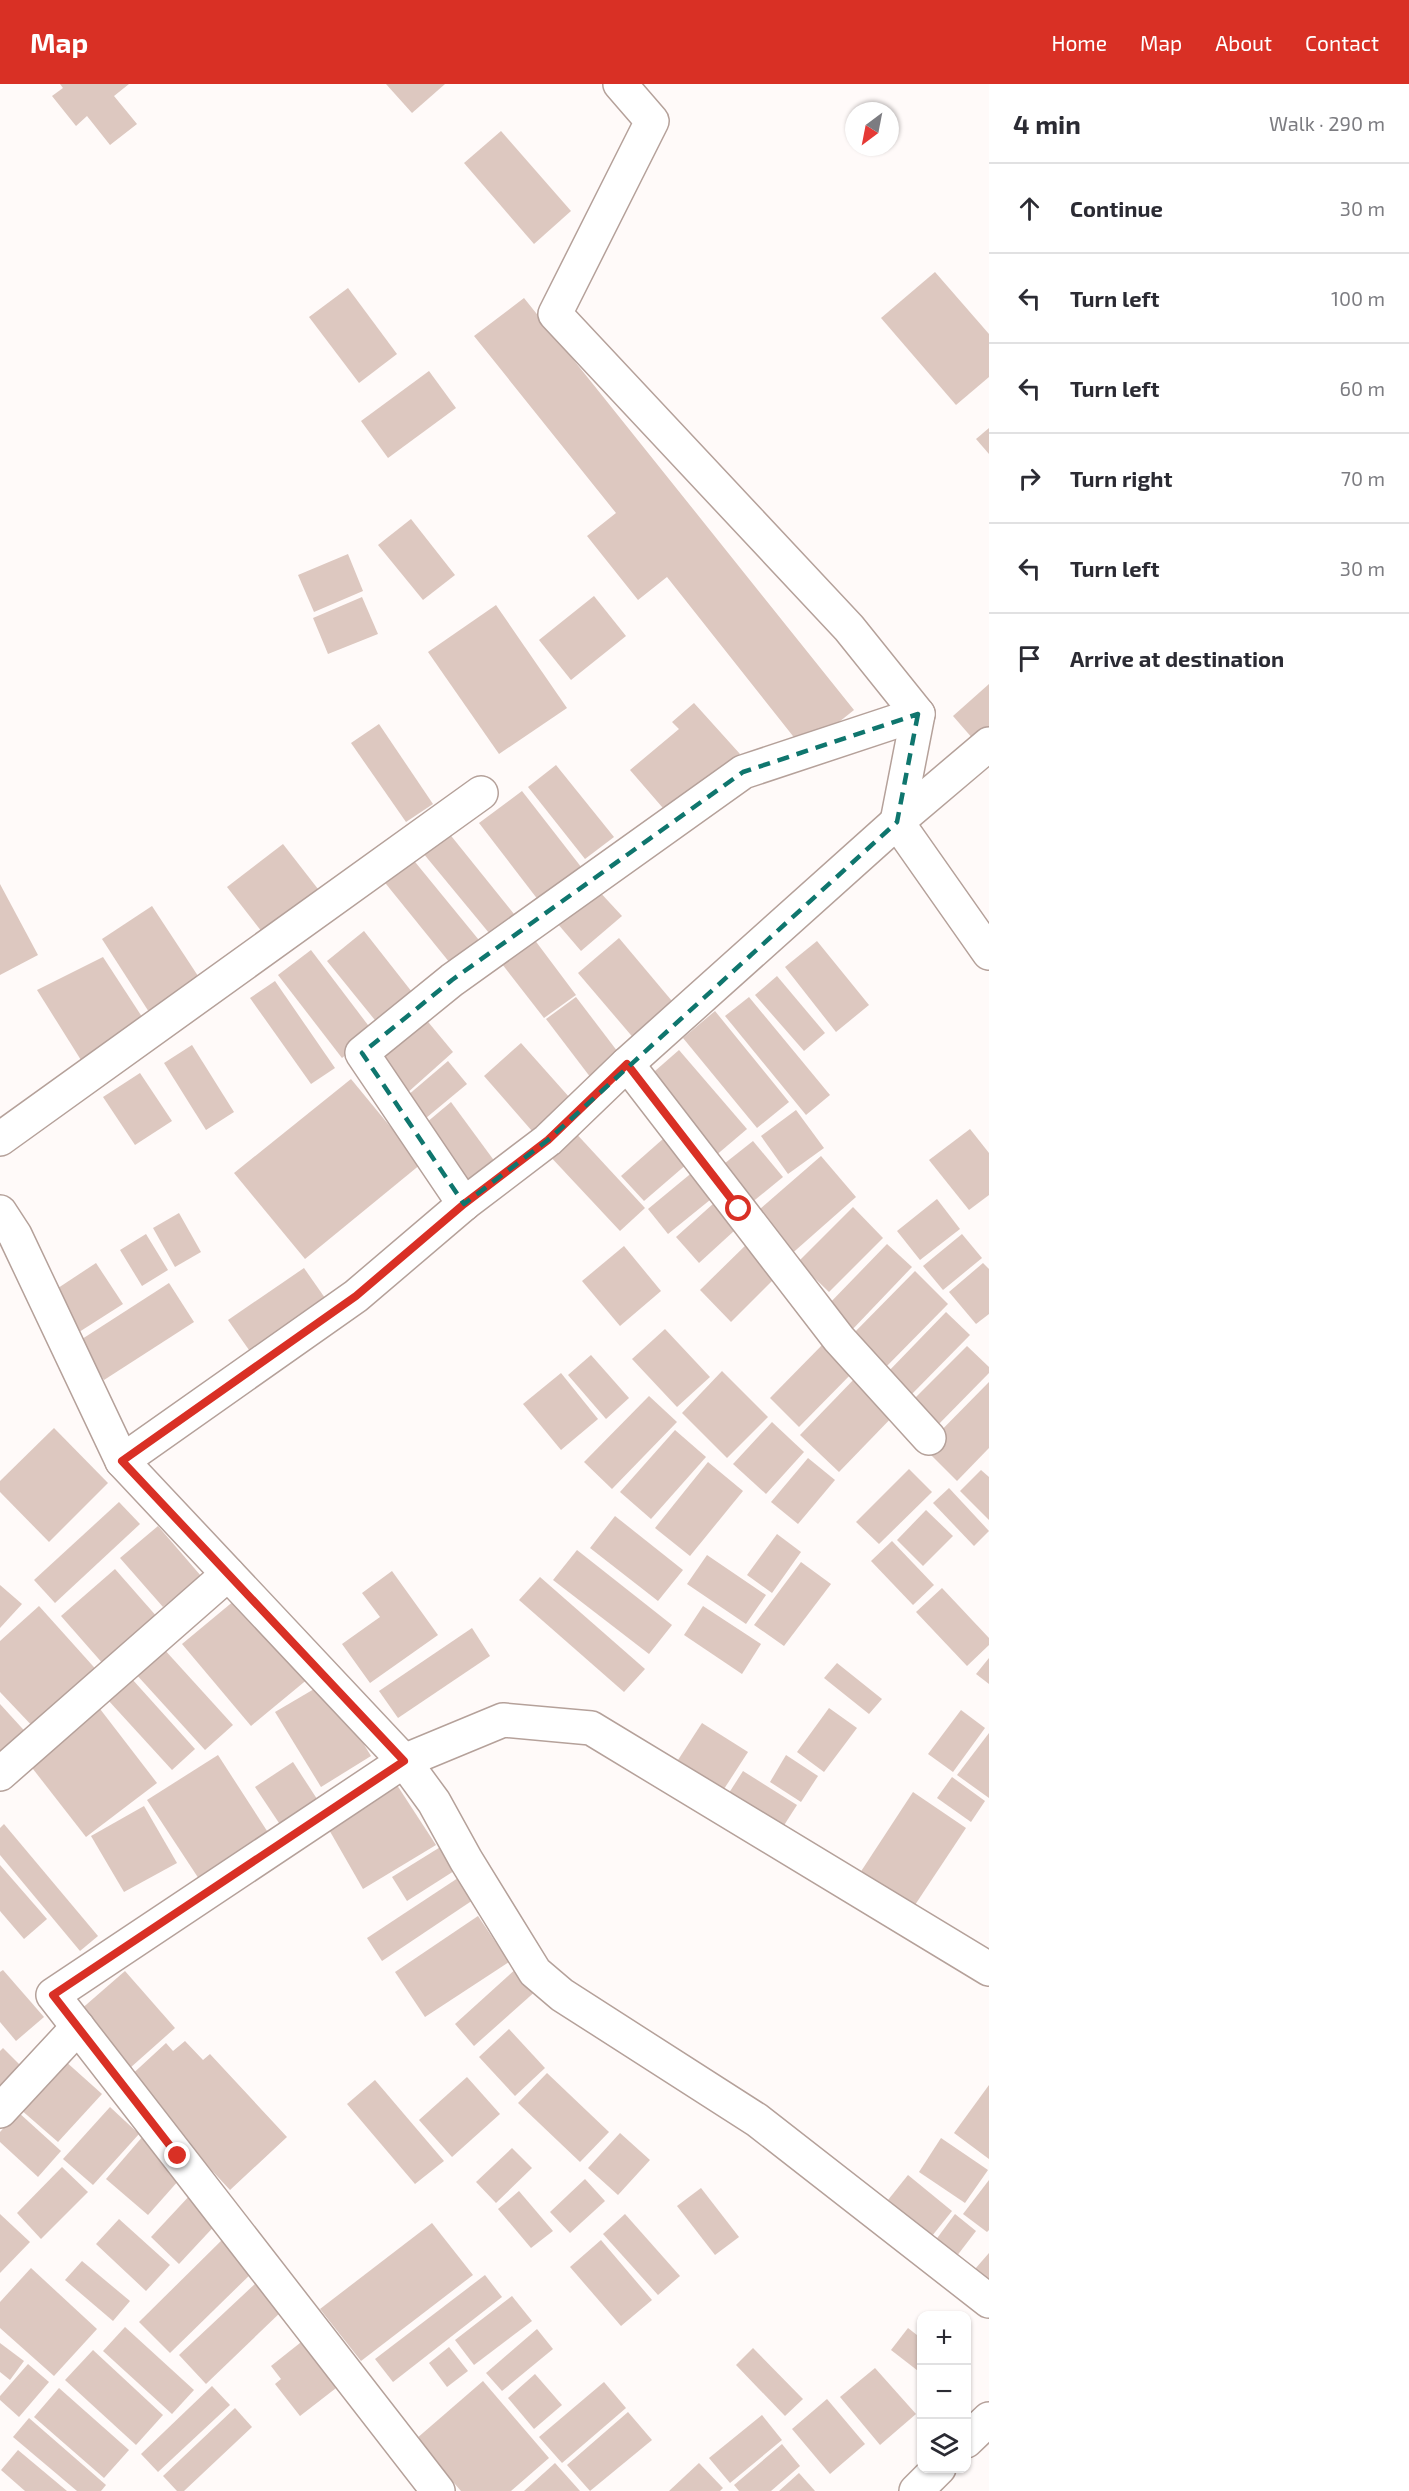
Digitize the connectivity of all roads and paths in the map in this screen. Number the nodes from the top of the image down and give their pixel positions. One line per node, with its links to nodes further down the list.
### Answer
1 (620, 84): 2 (street)
2 (918, 714): 5 (street); 9 (street)
3 (989, 744): 5 (street)
4 (481, 793): 8 (street)
5 (897, 822): 6 (street); 7 (street)
6 (989, 953)
7 (627, 1064): 9 (street); 11 (street)
8 (0, 1139)
9 (464, 1204): 12 (street)
10 (0, 1212): 12 (street)
11 (929, 1438)
12 (122, 1461): 13 (street)
13 (228, 1574): 14 (street); 15 (street)
14 (404, 1761): 16 (street); 17 (street); 19 (street)
15 (0, 1774)
16 (989, 1969)
17 (78, 2027): 18 (street); 23 (street)
18 (0, 2111)
19 (989, 2301)
20 (989, 2418): 21 (street)
21 (971, 2436)
22 (935, 2473): 24 (street)
23 (438, 2491)
24 (916, 2491)

